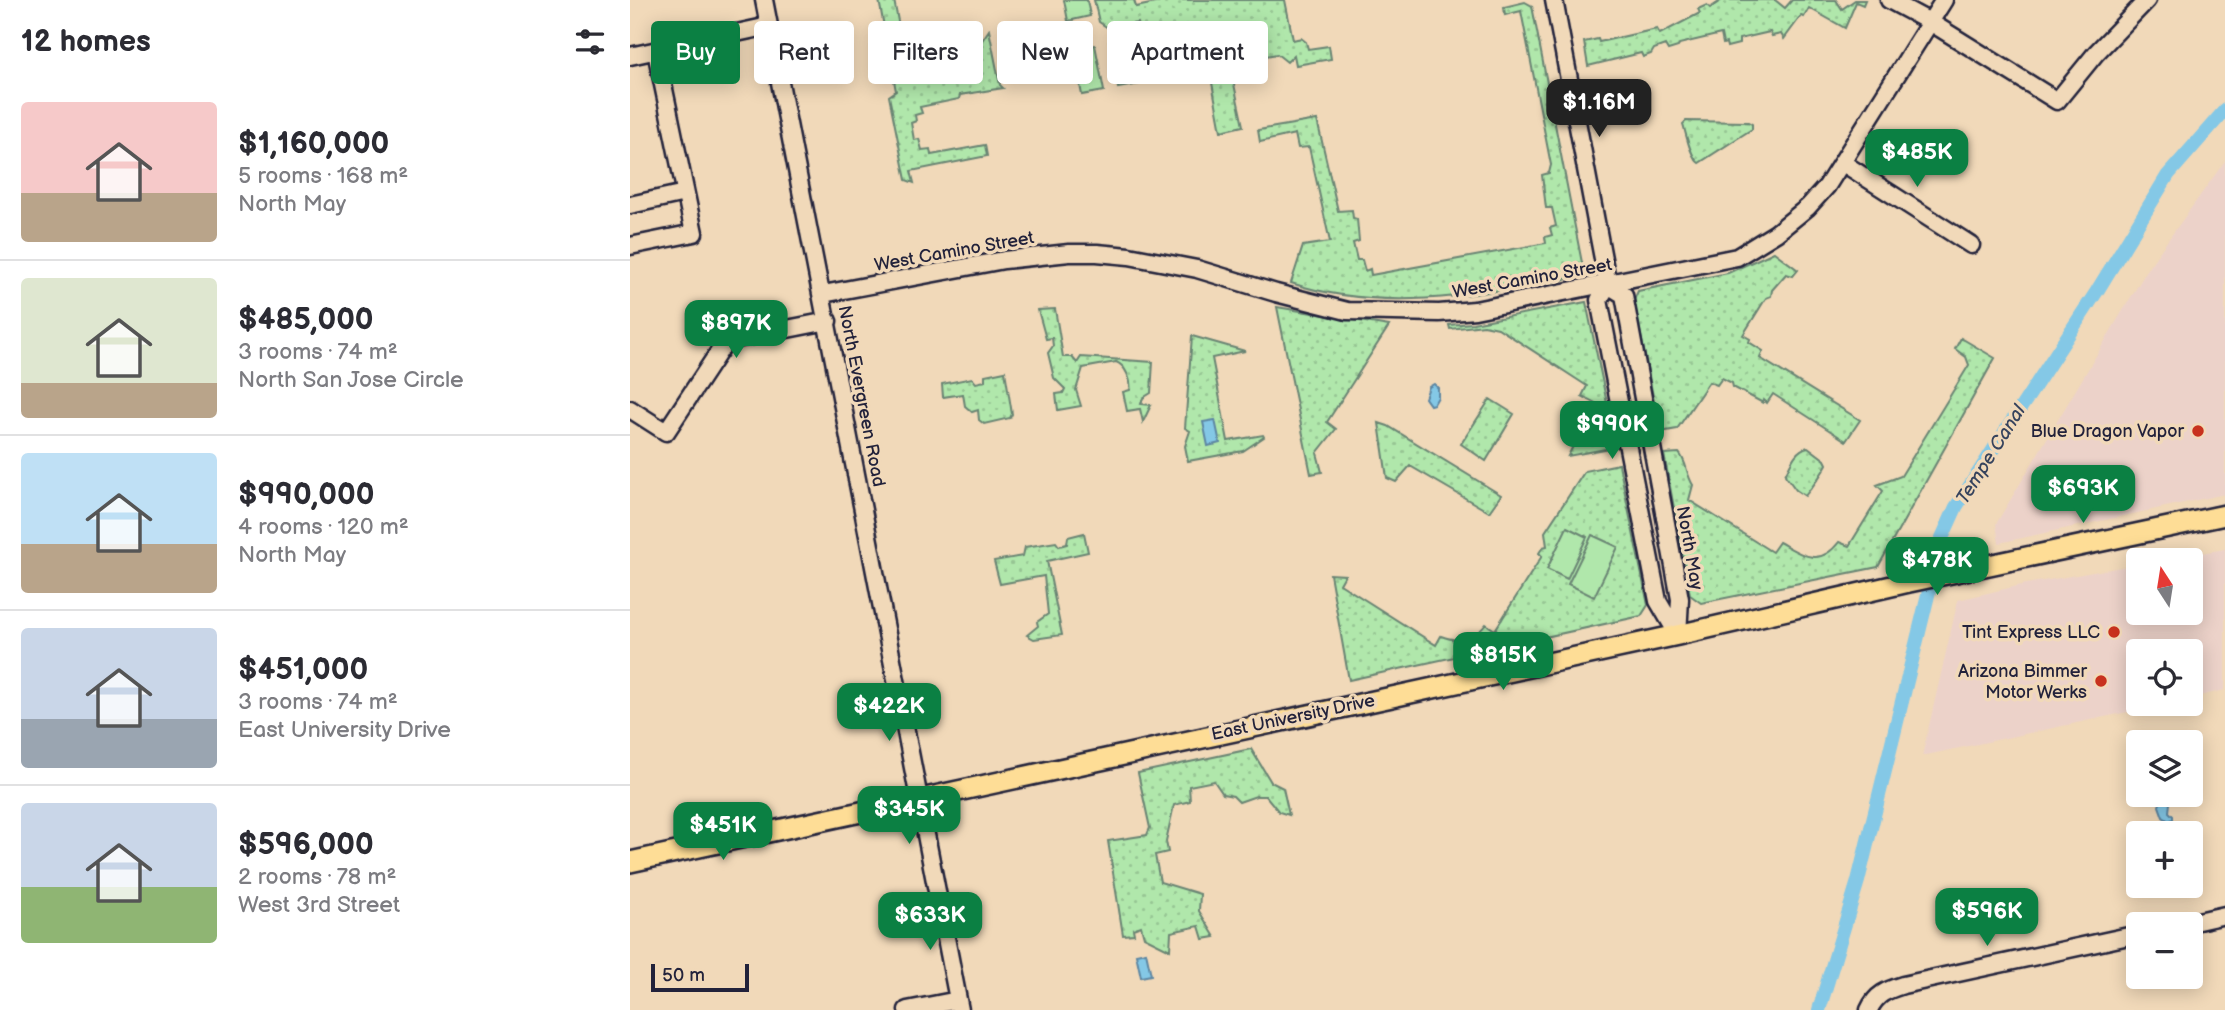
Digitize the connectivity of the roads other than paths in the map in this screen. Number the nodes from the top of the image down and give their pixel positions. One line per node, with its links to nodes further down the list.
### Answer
1 (764, 0): 6 (street, North Evergreen Road)
2 (1554, 0): 17 (street, North May)
3 (1889, 0): 7 (street)
4 (1944, 0): 7 (street, West Camino Street)
5 (2147, 0): 7 (street)
6 (768, 21)
7 (1930, 22): 12 (street, West Camino Street)
8 (651, 52): 9 (street)
9 (630, 56)
10 (663, 84): 13 (street)
11 (781, 84): 18 (street, North Evergreen Road)
12 (1843, 163): 15 (street); 17 (street, West Camino Street)
13 (685, 193): 14 (street); 16 (street)
14 (630, 205)
15 (1971, 245)
16 (630, 246)
17 (1608, 285): 18 (street, West Camino Street); 22 (street, North May); 22 (street, North May)
18 (823, 295): 19 (street, North Evergreen Road)
19 (828, 321): 20 (street); 23 (street, North Evergreen Road)
20 (630, 409)
21 (2225, 516): 22 (main road, East University Drive)
22 (1678, 635): 23 (main road, East University Drive)
23 (918, 799): 24 (main road, East University Drive); 28 (street, North Evergreen Road)
24 (630, 862)
25 (2225, 915): 26 (street)
26 (2203, 920)
27 (2126, 937): 30 (street)
28 (959, 1005): 29 (street)
29 (907, 1010)
30 (1869, 1010)

